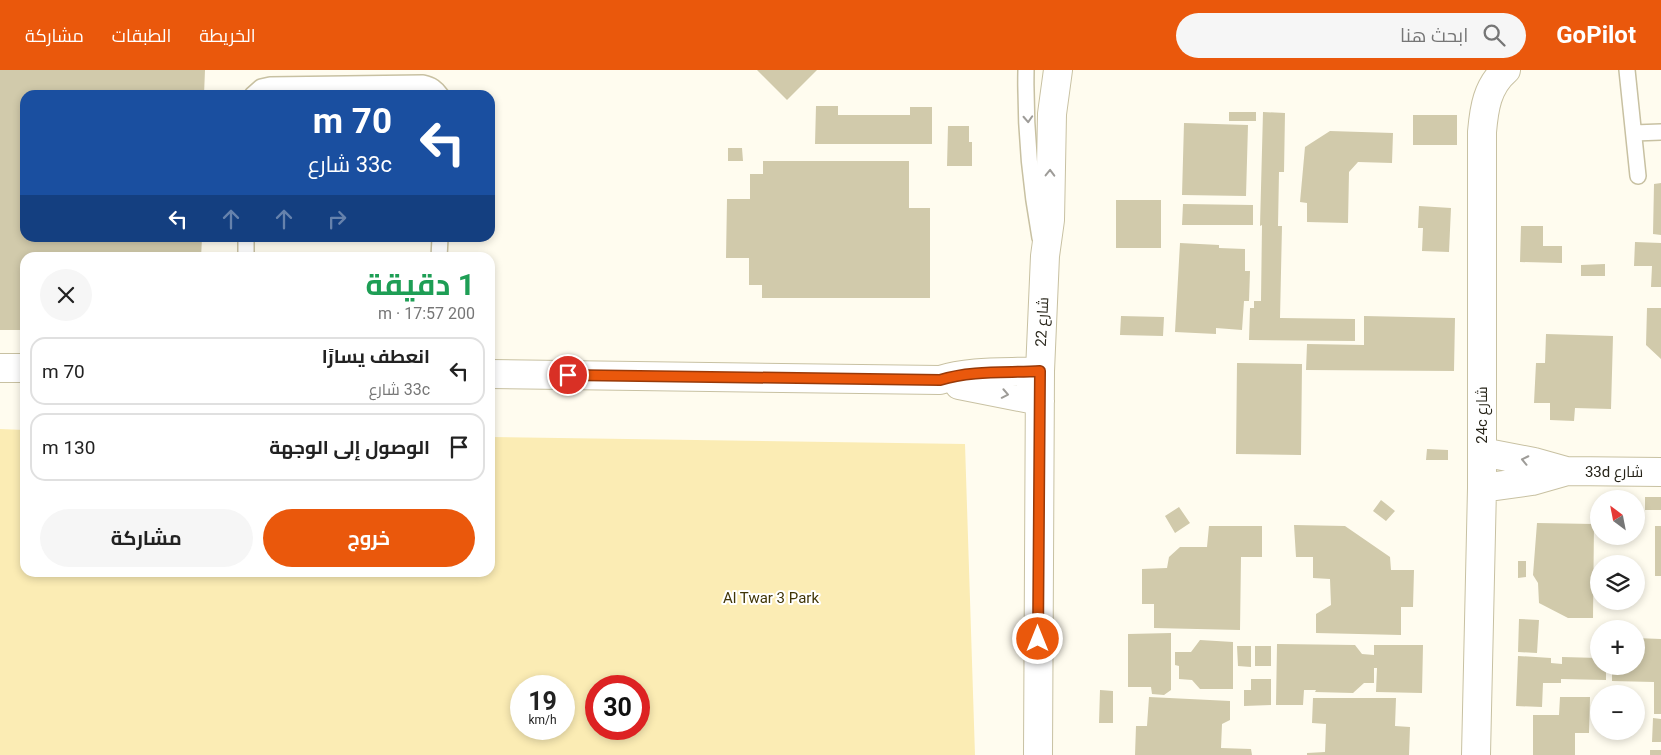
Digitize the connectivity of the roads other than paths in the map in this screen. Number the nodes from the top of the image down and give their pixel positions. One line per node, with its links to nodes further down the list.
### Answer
1 (1026, 70): 10 (lane, one-way to 10)
2 (1058, 70): 10 (street, شارع 22, one-way to 2)
3 (1627, 70): 8 (lane)
4 (1502, 74): 17 (street, 24c شارع)
5 (258, 90): 6 (lane)
6 (438, 90)
7 (1661, 132): 8 (lane)
8 (1634, 133): 9 (lane)
9 (1638, 176)
10 (1045, 256): 13 (street, شارع 22)
11 (0, 368): 12 (street)
12 (20, 368)
13 (1040, 371): 15 (street); 16 (street, شارع 22)
14 (495, 374): 15 (street)
15 (940, 380): 16 (street, one-way to 16)
16 (1040, 401): 21 (street, شارع 22)
17 (1482, 452): 18 (street, 33d شارع, one-way to 17); 20 (street, 24c شارع)
18 (1567, 471): 19 (street, 33d شارع); 20 (street, 33d شارع)
19 (1661, 472)
20 (1482, 488): 22 (street, 24c شارع)
21 (1038, 755)
22 (1476, 755)

